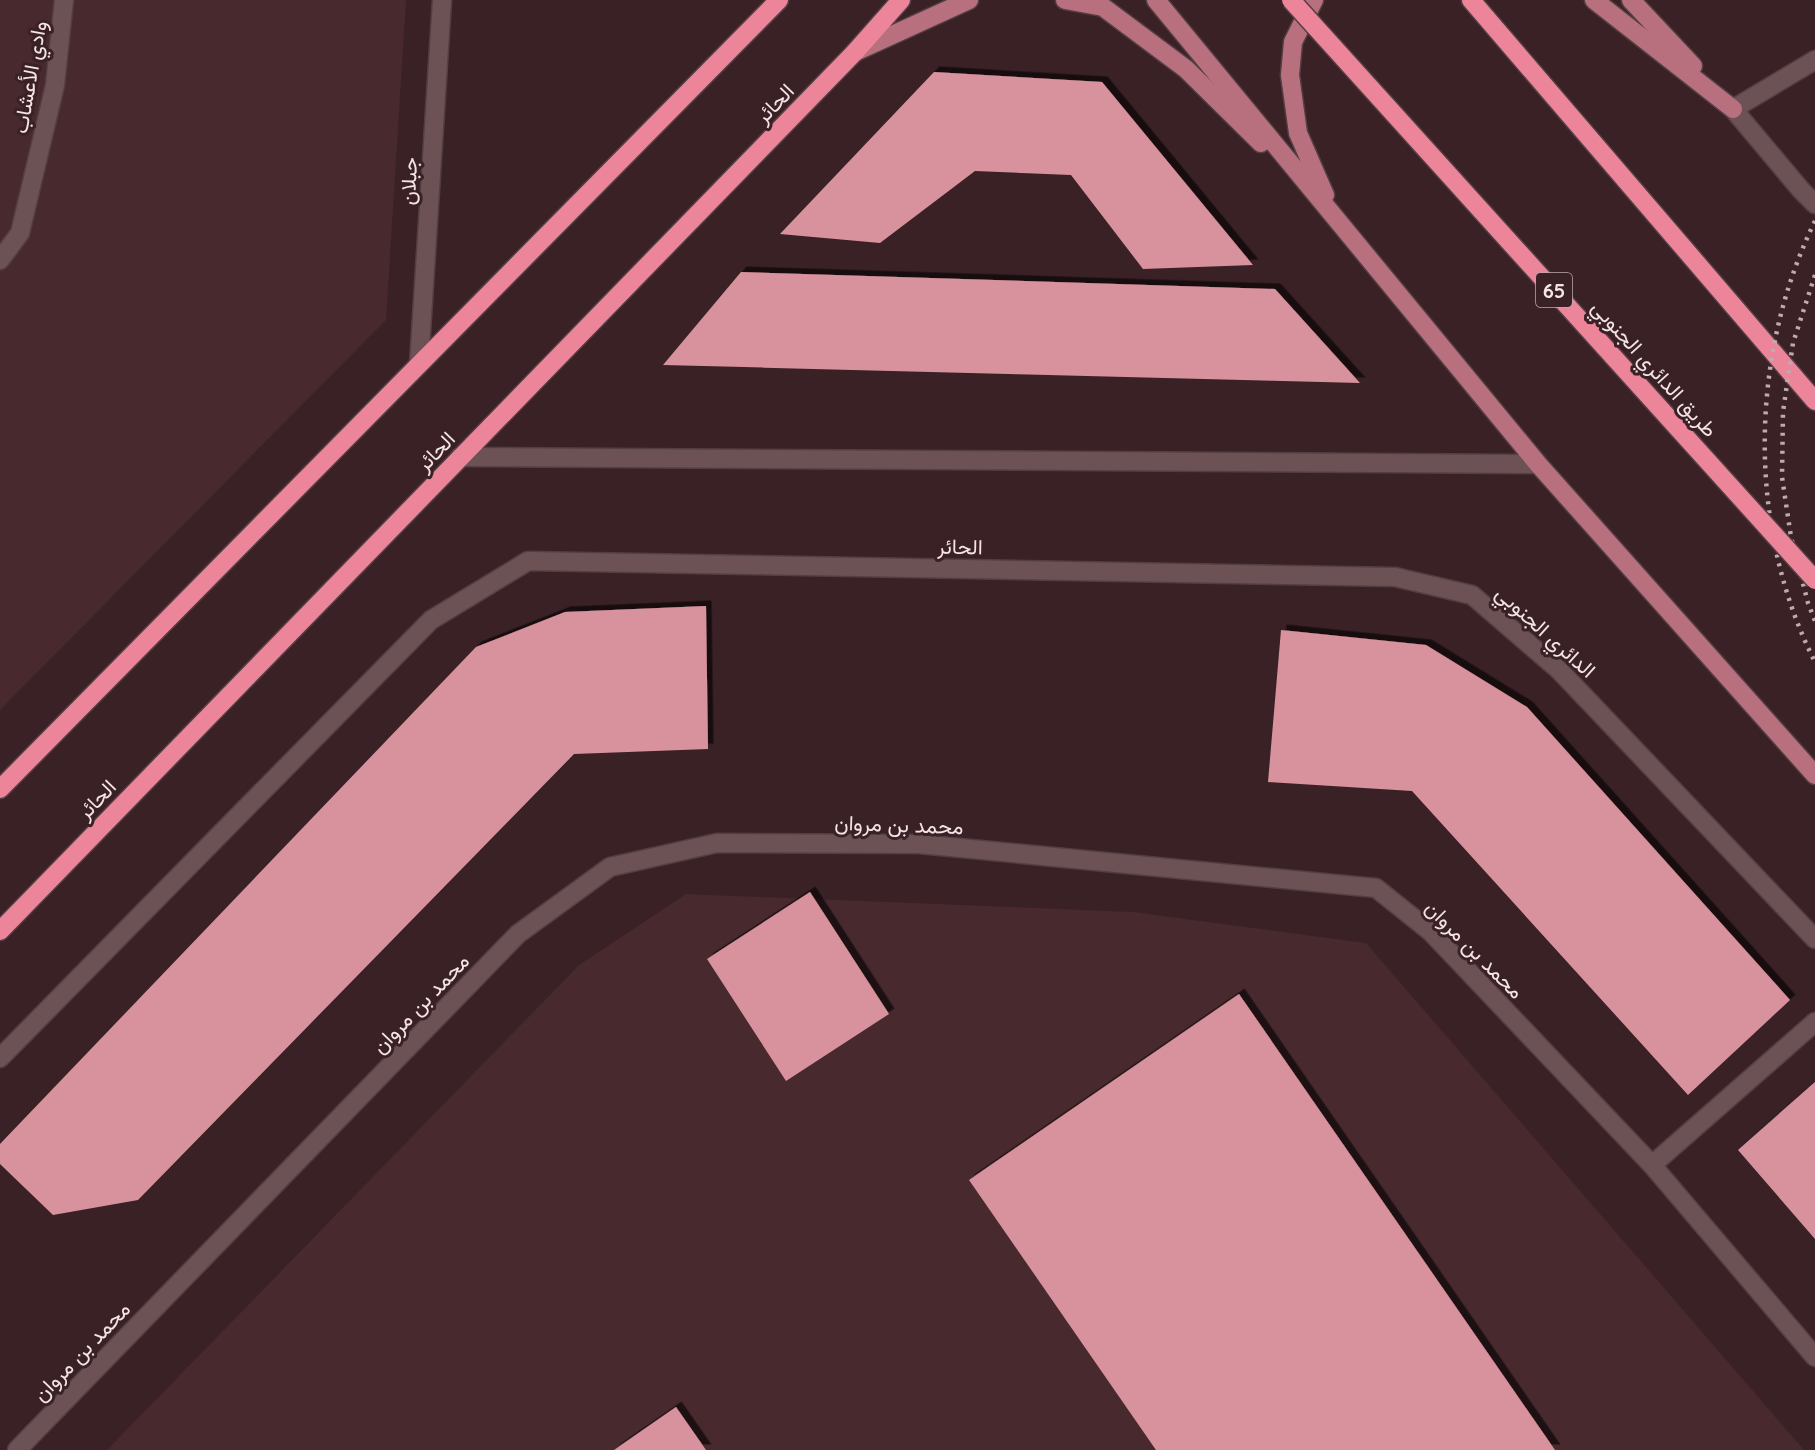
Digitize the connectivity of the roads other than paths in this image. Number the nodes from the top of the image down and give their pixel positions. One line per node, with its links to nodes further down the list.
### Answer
1 (64, 0): 18 (street, وادي الأعشاب)
2 (442, 0): 19 (street, جبلان)
3 (779, 0): 19 (highway)
4 (901, 0): 13 (highway, الحائر)
5 (969, 0): 13 (main road)
6 (1065, 0): 17 (main road)
7 (1156, 0): 17 (main road)
8 (1291, 0): 24 (highway, طريق الدائري الجنوبي / 65, bridge)
9 (1314, 0): 17 (main road)
10 (1471, 0): 20 (highway)
11 (1594, 0): 15 (main road)
12 (1631, 0): 15 (main road)
13 (855, 52): 21 (highway, الحائر)
14 (1815, 60): 15 (street)
15 (1733, 109): 16 (street)
16 (1815, 204)
17 (1334, 216): 22 (main road)
18 (0, 260)
19 (420, 364): 26 (highway)
20 (1815, 401)
21 (460, 457): 22 (street); 27 (highway, الحائر)
22 (1538, 464): 25 (main road)
23 (1002, 569): 28 (street, الدائري الجنوبي); 30 (street, الحائر)
24 (1815, 580)
25 (1815, 775)
26 (0, 789)
27 (0, 931)
28 (1815, 939)
29 (1815, 1022): 31 (street)
30 (0, 1058)
31 (1652, 1165): 32 (street, محمد بن مروان); 33 (street, محمد بن مروان)
32 (1815, 1357)
33 (17, 1450)

